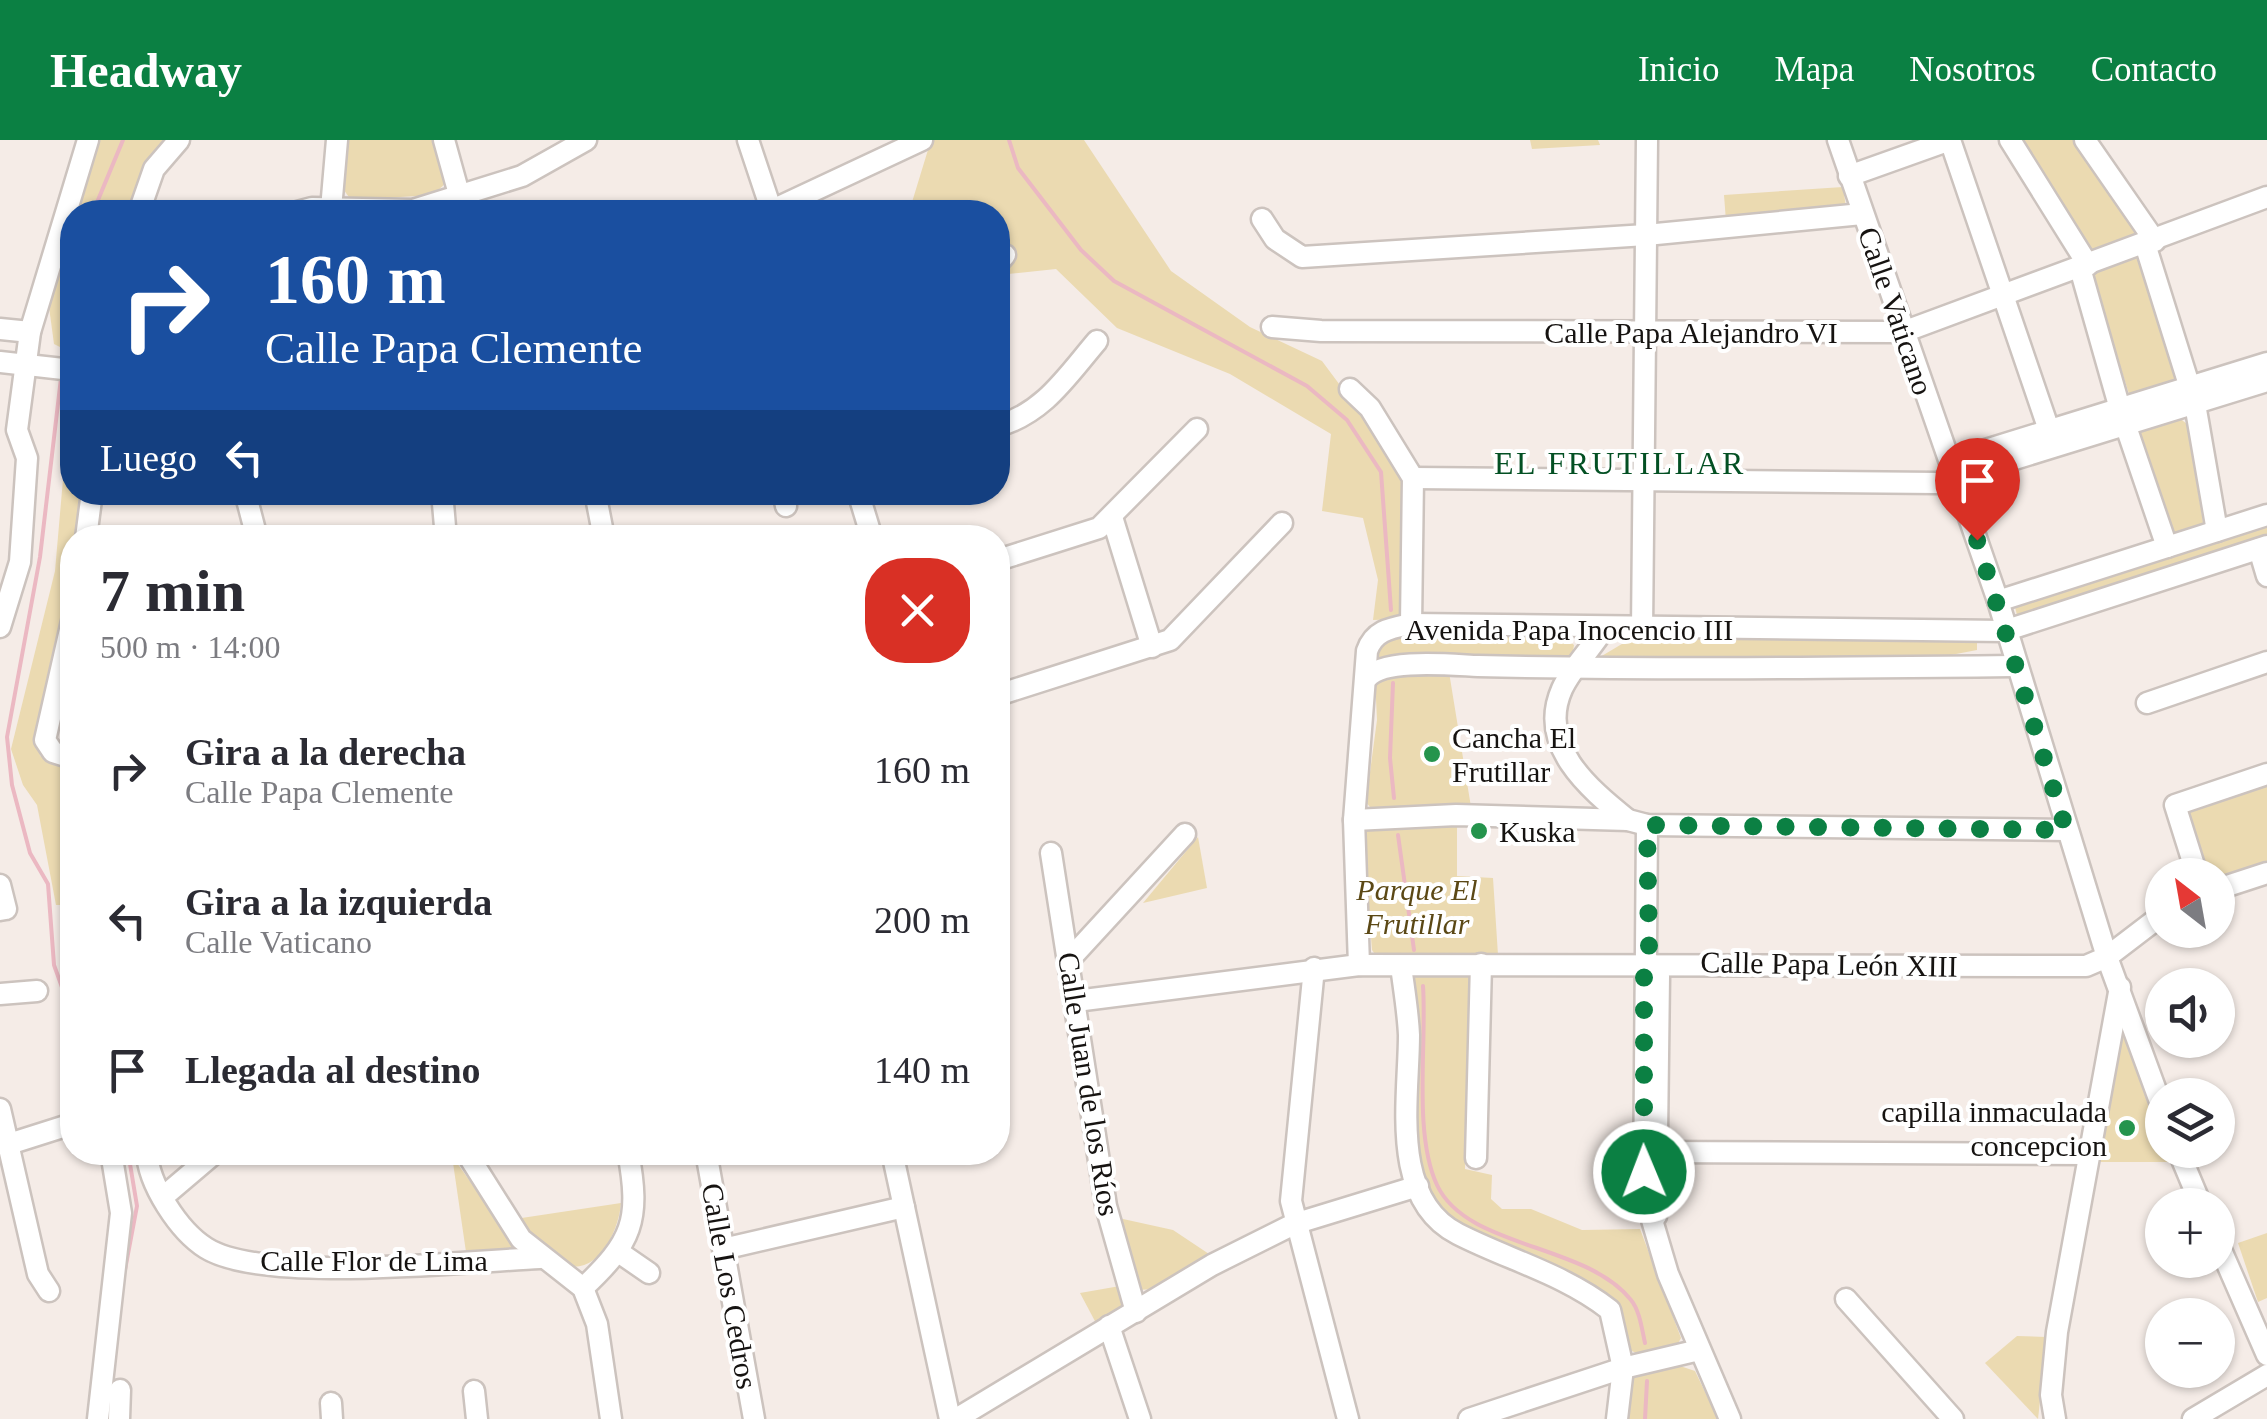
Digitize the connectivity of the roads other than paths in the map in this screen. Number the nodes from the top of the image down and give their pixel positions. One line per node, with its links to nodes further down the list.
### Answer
1 (88, 140): 16 (street)
2 (179, 140): 17 (street)
3 (336, 140): 18 (street)
4 (444, 140): 14 (street)
5 (748, 140): 20 (street)
6 (922, 140): 21 (street)
7 (1646, 140): 25 (street)
8 (1838, 140): 13 (street, Calle Vaticano)
9 (1950, 140): 13 (street); 28 (street)
10 (2010, 140): 27 (street)
11 (2086, 140): 26 (street)
12 (586, 142): 14 (street)
13 (1849, 176): 22 (street, Calle Vaticano)
14 (459, 194): 19 (street)
15 (2267, 197): 26 (street, Calle Papa Alejandro VI)
16 (70, 200)
17 (143, 200)
18 (332, 200)
19 (443, 200)
20 (767, 200)
21 (796, 200)
22 (1862, 214): 25 (street); 33 (street, Calle Vaticano)
23 (1262, 219): 25 (street)
24 (60, 233): 31 (street)
25 (1646, 234): 32 (street)
26 (2150, 243): 27 (street, Calle Papa Alejandro VI); 41 (street)
27 (2084, 266): 28 (street, Calle Papa Alejandro VI); 42 (street)
28 (2002, 296): 33 (street, Calle Papa Alejandro VI); 45 (street)
29 (1272, 327): 32 (street, Calle Papa Alejandro VI)
30 (0, 329): 31 (street)
31 (30, 332): 38 (street)
32 (1645, 332): 33 (street, Calle Papa Alejandro VI); 49 (street)
33 (1903, 332): 47 (street, Calle Vaticano)
34 (1097, 341): 43 (street)
35 (0, 362): 38 (street)
36 (2267, 363): 41 (street)
37 (60, 369): 38 (street)
38 (25, 371): 46 (street)
39 (2267, 381): 41 (street)
40 (1350, 389): 48 (street)
41 (2192, 396): 42 (street); 53 (street)
42 (2124, 417): 45 (street); 47 (street); 54 (street)
43 (1010, 423)
44 (1196, 429): 51 (street)
45 (2050, 430): 47 (street)
46 (8, 432): 60 (street)
47 (1953, 470): 49 (street); 58 (street, Calle Vaticano)
48 (1413, 478): 49 (street); 59 (street)
49 (1643, 481): 62 (street)
50 (2267, 515): 53 (street)
51 (1112, 517): 56 (street); 64 (street)
52 (1282, 523): 64 (street)
53 (2217, 531): 54 (street)
54 (2167, 547): 58 (street)
55 (2263, 547): 57 (street); 63 (street, Avenida Papa Inocencio III)
56 (1010, 556)
57 (2267, 576)
58 (1998, 600): 63 (street, Calle Vaticano)
59 (1411, 624): 61 (street, Avenida Papa Inocencio III); 69 (street, Avenida Papa Inocencio III)
60 (0, 627)
61 (1603, 630): 62 (street, Avenida Papa Inocencio III); 67 (street)
62 (1642, 630): 63 (street, Avenida Papa Inocencio III)
63 (2004, 632): 66 (street, Calle Vaticano)
64 (1152, 647): 70 (street)
65 (2267, 662): 71 (street)
66 (2014, 666): 67 (street, Avenida Papa Inocencio III); 76 (street, Calle Vaticano)
67 (1579, 668): 69 (street, Avenida Papa Inocencio III); 75 (street)
68 (60, 672): 72 (street)
69 (1367, 678): 74 (street)
70 (1010, 691)
71 (2147, 703)
72 (60, 752)
73 (2267, 774): 79 (street)
74 (1354, 820): 75 (street); 89 (street)
75 (1637, 822): 76 (street); 87 (street)
76 (2066, 830): 85 (street, Calle Vaticano)
77 (1185, 834): 86 (street)
78 (1051, 853): 86 (street, Calle Juan de los Ríos)
79 (2191, 858)
80 (2267, 872): 81 (street)
81 (2235, 883)
82 (0, 885): 83 (street)
83 (0, 910)
84 (2145, 927): 85 (street, Calle Papa León XIII)
85 (2107, 957): 87 (street, Calle Papa León XIII); 92 (street, Calle Vaticano)
86 (1069, 960): 95 (street, Calle Juan de los Ríos)
87 (1649, 962): 88 (street, Calle Papa León XIII); 100 (street)
88 (1481, 964): 90 (street, Calle Papa León XIII); 102 (street)
89 (1359, 965): 90 (street, Calle Papa León XIII); 91 (street, Calle Papa León XIII)
90 (1402, 966): 110 (street)
91 (1314, 968): 95 (street, Calle Papa León XIII); 113 (street)
92 (2120, 984): 96 (street, Calle Vaticano); 101 (street)
93 (37, 991): 94 (street)
94 (0, 994)
95 (1076, 1001): 122 (street, Calle Juan de los Ríos)
96 (2152, 1078)
97 (0, 1109): 99 (street)
98 (60, 1128): 99 (street)
99 (10, 1144): 120 (street)
100 (1651, 1152): 101 (street); 124 (street)
101 (2087, 1154): 142 (street)
102 (1476, 1158)
103 (113, 1165): 130 (street)
104 (152, 1165): 111 (street, Calle Flor de Lima)
105 (200, 1165): 111 (street)
106 (474, 1165): 116 (street)
107 (629, 1165): 115 (street)
108 (708, 1165): 114 (street, Calle Los Cedros)
109 (895, 1165): 112 (street)
110 (1418, 1186): 113 (street); 126 (street)
111 (163, 1196): 116 (street, Calle Flor de Lima)
112 (904, 1208): 114 (street); 135 (street)
113 (1294, 1224): 122 (street); 137 (street)
114 (723, 1249): 134 (street, Calle Los Cedros)
115 (620, 1253): 117 (street); 119 (street)
116 (540, 1258): 119 (street)
117 (649, 1273)
118 (2233, 1278): 125 (street)
119 (582, 1288): 133 (street)
120 (49, 1291)
121 (1846, 1299): 141 (street)
122 (1136, 1312): 123 (street)
123 (1109, 1326): 135 (street); 136 (street)
124 (1699, 1350): 126 (street); 140 (street)
125 (2267, 1355)
126 (1623, 1368): 138 (street); 139 (street)
127 (2267, 1375): 143 (street)
128 (120, 1390): 131 (street)
129 (474, 1391): 132 (street)
130 (98, 1419)
131 (119, 1419)
132 (477, 1419)
133 (611, 1419)
134 (754, 1419)
135 (953, 1419)
136 (1140, 1419)
137 (1348, 1419)
138 (1469, 1419)
139 (1618, 1419)
140 (1730, 1419)
141 (1953, 1419)
142 (2055, 1419)
143 (2193, 1419)

